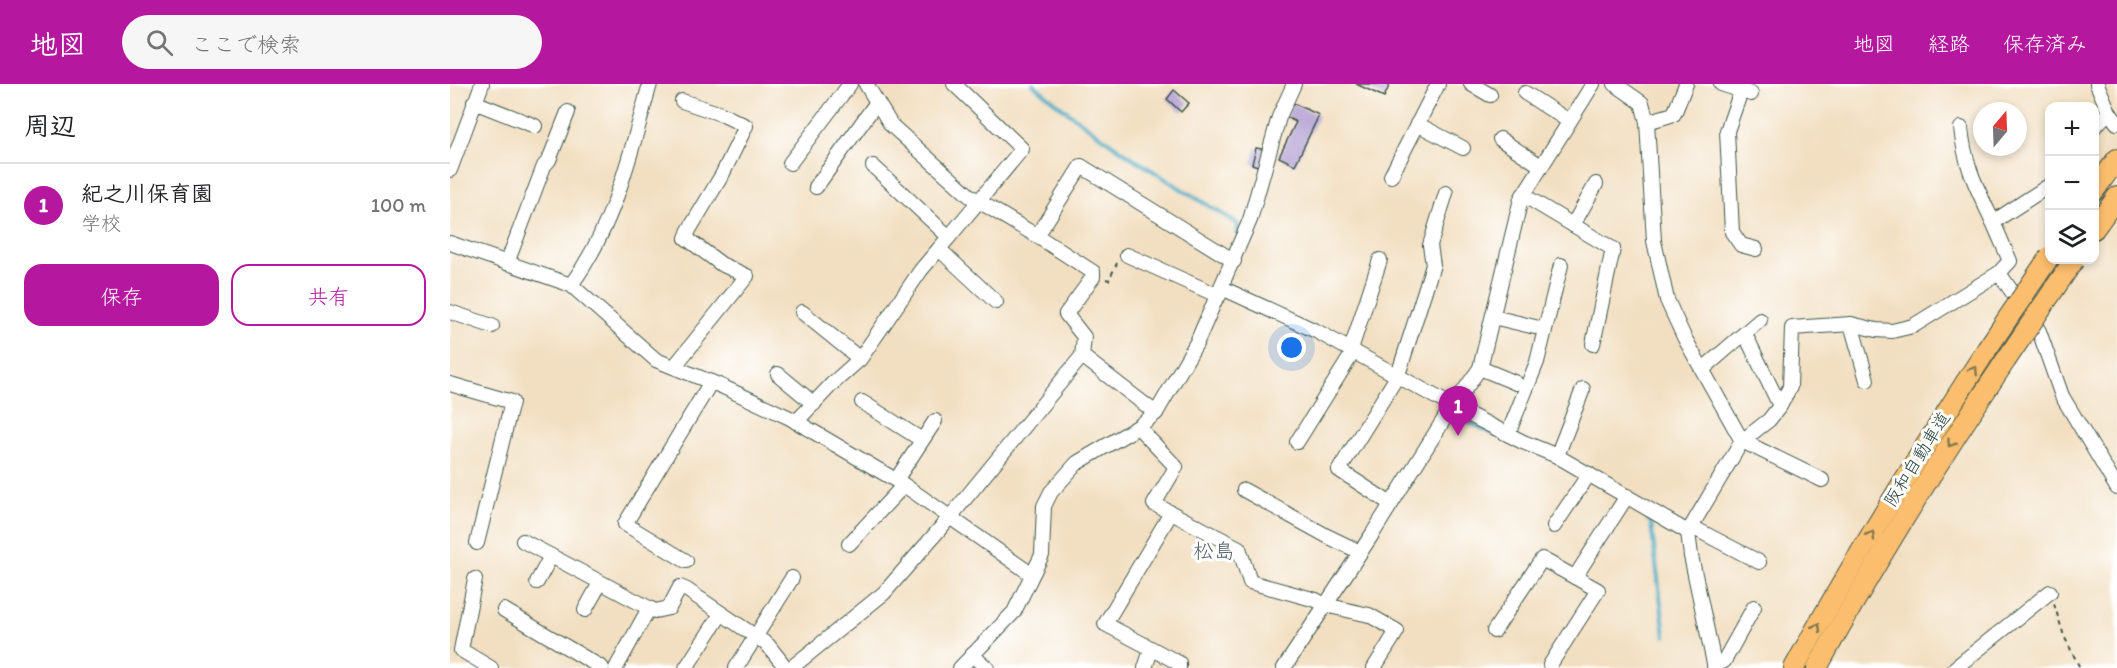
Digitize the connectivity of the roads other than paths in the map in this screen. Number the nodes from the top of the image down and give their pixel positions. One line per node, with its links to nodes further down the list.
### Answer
1 (482, 84): 17 (street)
2 (650, 84): 59 (street)
3 (850, 84): 31 (street)
4 (866, 84): 18 (street)
5 (954, 84): 42 (street)
6 (1294, 84): 52 (street)
7 (1438, 84): 23 (street)
8 (1471, 84): 15 (street)
9 (1593, 84): 21 (street)
10 (1615, 84): 22 (street)
11 (1686, 84): 22 (street)
12 (1722, 84): 50 (street)
13 (2097, 84): 20 (street)
14 (1525, 93): 21 (street)
15 (1490, 95)
16 (682, 101): 74 (street)
17 (474, 102): 25 (street); 30 (street)
18 (877, 102): 37 (street); 42 (street)
19 (568, 112): 55 (street)
20 (2113, 118): 24 (street)
21 (1569, 121): 33 (street)
22 (1647, 122): 76 (street)
23 (1417, 124): 28 (street); 34 (street)
24 (2099, 125)
25 (535, 126)
26 (1961, 128): 43 (street)
27 (1500, 139): 33 (street)
28 (1464, 148)
29 (2117, 159): 36 (highway)
30 (451, 160)
31 (790, 163)
32 (873, 166): 47 (street)
33 (1541, 166): 40 (street)
34 (1391, 176)
35 (1596, 184): 45 (street)
36 (2099, 184)
37 (816, 187)
38 (2045, 188): 43 (street)
39 (1446, 193): 78 (street)
40 (1523, 195): 45 (street); 64 (street)
41 (2117, 197): 44 (highway)
42 (979, 201): 46 (street); 47 (street)
43 (1993, 222): 58 (street)
44 (2099, 222)
45 (1573, 225): 70 (street)
46 (1037, 236): 52 (street); 72 (street)
47 (949, 237): 49 (street)
48 (450, 243): 55 (street)
49 (939, 249): 61 (street); 73 (street)
50 (1756, 249)
51 (1127, 255): 60 (street)
52 (1230, 258): 60 (street)
53 (1380, 260): 71 (street)
54 (2045, 262): 121 (highway, 阪和自動車道, one-way to 54, bridge)
55 (507, 263): 59 (street)
56 (2071, 264): 121 (highway, 阪和自動車道, one-way to 121, bridge)
57 (1561, 265): 92 (street)
58 (1999, 273): 66 (street); 100 (street)
59 (571, 285): 74 (street)
60 (1221, 292): 71 (street); 88 (street)
61 (996, 302)
62 (450, 312): 67 (street)
63 (802, 312): 73 (street)
64 (1493, 317): 68 (street); 75 (street)
65 (1760, 320): 69 (street)
66 (1851, 324): 79 (street); 86 (street)
67 (492, 327)
68 (1535, 327)
69 (1745, 334): 76 (street); 86 (street)
70 (1593, 344)
71 (1352, 354): 78 (street); 95 (street)
72 (1082, 357): 88 (street); 105 (street)
73 (860, 359): 85 (street)
74 (674, 367): 80 (street)
75 (1480, 368): 81 (street); 87 (street)
76 (1703, 369): 94 (street)
77 (778, 374): 85 (street)
78 (1396, 379): 87 (street); 103 (street)
79 (1868, 380)
80 (711, 382): 90 (street); 113 (street)
81 (1516, 383)
82 (450, 384): 109 (street)
83 (1583, 389): 96 (street)
84 (862, 402): 93 (street)
85 (814, 404): 90 (street)
86 (1780, 406): 94 (street)
87 (1454, 407): 92 (street); 103 (street)
88 (1156, 413): 91 (street)
89 (935, 421): 93 (street)
90 (796, 422): 99 (street)
91 (1138, 428): 104 (street); 115 (street)
92 (1508, 434): 96 (street)
93 (922, 440): 99 (street)
94 (1742, 441): 98 (street); 107 (street)
95 (1297, 442)
96 (1557, 456): 97 (street)
97 (1587, 477): 102 (street); 106 (street)
98 (1822, 480)
99 (900, 482): 105 (street); 110 (street)
100 (2117, 488)
101 (1244, 490): 111 (street)
102 (1625, 500): 107 (street); 116 (street)
103 (1391, 504): 111 (street)
104 (1171, 513): 123 (street); 131 (street)
105 (951, 516): 115 (street); 141 (street)
106 (1554, 526)
107 (1690, 529): 114 (street); 134 (street)
108 (523, 541): 112 (street)
109 (477, 543)
110 (849, 544)
111 (1360, 552): 123 (street)
112 (551, 556): 119 (street); 120 (street)
113 (686, 561)
114 (1759, 561)
115 (1031, 574): 132 (street)
116 (1575, 577): 129 (street); 133 (street)
117 (792, 578): 130 (street)
118 (475, 579): 135 (street)
119 (537, 582)
120 (600, 583): 125 (street); 127 (street)
121 (1850, 589): 148 (highway, 阪和自動車道, one-way to 121); 149 (highway, 阪和自動車道)
122 (2050, 592): 150 (street)
123 (1325, 605): 146 (street); 147 (street)
124 (1754, 607): 134 (street)
125 (649, 608): 128 (street); 137 (street)
126 (504, 610): 136 (street)
127 (585, 610)
128 (721, 614): 130 (street); 138 (street)
129 (1494, 631)
130 (756, 637): 139 (street); 140 (street)
131 (1151, 650): 144 (street); 145 (street)
132 (972, 655): 142 (street); 143 (street)
133 (1550, 665)
134 (1714, 667)
135 (491, 668)
136 (602, 668)
137 (616, 668)
138 (686, 668)
139 (736, 668)
140 (786, 668)
141 (791, 668)
142 (960, 668)
143 (987, 668)
144 (1145, 668)
145 (1179, 668)
146 (1284, 668)
147 (1374, 668)
148 (1794, 668)
149 (1817, 668)
150 (1955, 668)

